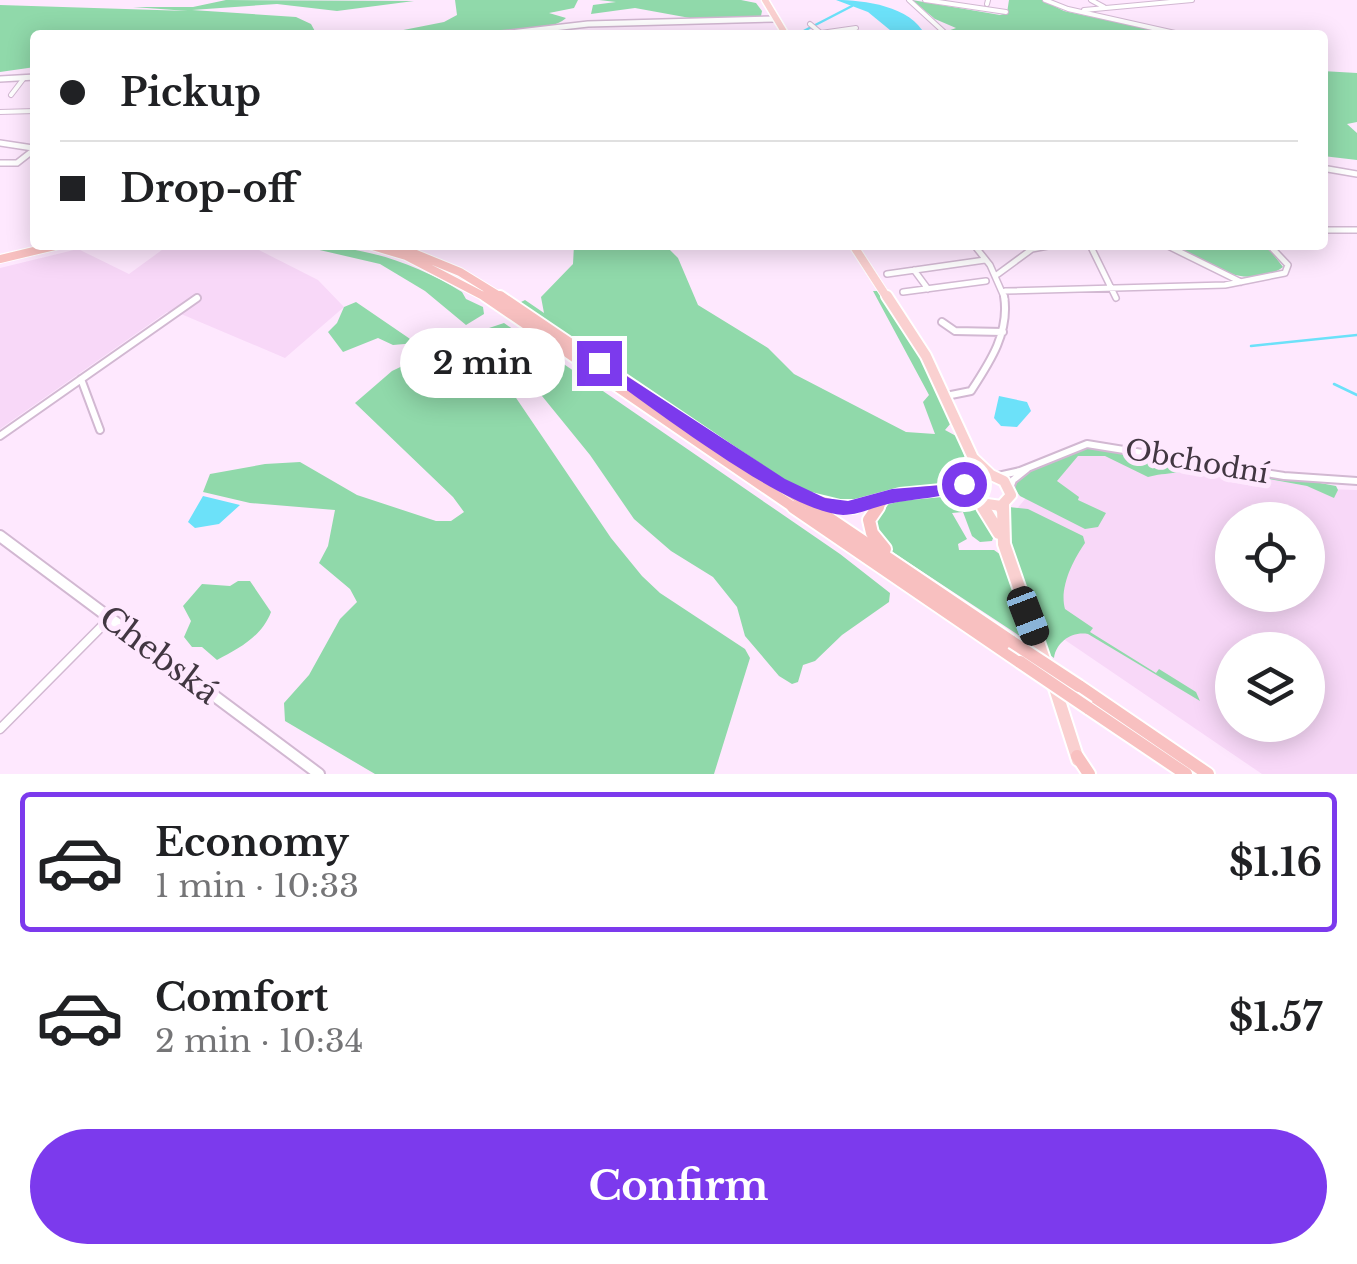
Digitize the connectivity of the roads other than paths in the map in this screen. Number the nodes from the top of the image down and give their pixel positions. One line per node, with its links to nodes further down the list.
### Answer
1 (765, 0): 14 (main road)
2 (909, 0): 22 (street)
3 (925, 0): 12 (street)
4 (1045, 0): 13 (street)
5 (1090, 0): 11 (street)
6 (1133, 0): 10 (street)
7 (1170, 0): 9 (street)
8 (1192, 0): 9 (street)
9 (1178, 4): 10 (street)
10 (1144, 6): 11 (street)
11 (1106, 8): 13 (street)
12 (1006, 12)
13 (1081, 12): 23 (street)
14 (775, 18): 15 (street); 18 (street); 19 (main road)
15 (787, 18)
16 (814, 25): 20 (street)
17 (856, 28): 21 (street)
18 (536, 30)
19 (783, 30)
20 (818, 30)
21 (845, 30)
22 (942, 30)
23 (1162, 30)
24 (30, 77): 25 (street)
25 (24, 78): 26 (street); 27 (street)
26 (0, 79)
27 (11, 95)
28 (30, 111): 29 (street)
29 (0, 112)
30 (0, 143): 31 (street)
31 (30, 148)
32 (30, 152): 33 (street)
33 (0, 163)
34 (1328, 169): 35 (street)
35 (1357, 174)
36 (1328, 230): 37 (street)
37 (1357, 230)
38 (30, 246): 48 (highway)
39 (33, 250): 48 (highway)
40 (382, 250): 64 (highway)
41 (406, 250): 64 (highway)
42 (856, 250): 69 (main road)
43 (978, 250): 49 (street)
44 (1031, 250): 50 (street)
45 (1093, 250): 57 (street)
46 (1176, 250): 55 (street)
47 (1274, 250): 55 (street)
48 (0, 256)
49 (988, 261): 50 (street); 51 (street); 53 (street)
50 (1017, 262): 53 (street)
51 (914, 270): 52 (street); 58 (street)
52 (886, 274)
53 (998, 274): 59 (street)
54 (986, 281): 56 (street)
55 (1242, 282): 57 (street)
56 (962, 284): 58 (street); 61 (street)
57 (1112, 288): 59 (street); 63 (street)
58 (928, 289): 60 (street)
59 (1005, 291): 67 (street)
60 (903, 292)
61 (968, 292)
62 (197, 298): 68 (street)
63 (1116, 298)
64 (501, 302): 65 (highway)
65 (518, 314): 77 (highway); 93 (highway, bridge)
66 (942, 322): 67 (street)
67 (1003, 332): 69 (street)
68 (81, 379): 70 (street); 71 (street)
69 (946, 396): 72 (main road)
70 (100, 430)
71 (0, 436)
72 (973, 458): 74 (main road); 75 (main road)
73 (1040, 460): 74 (street, Obchodní); 76 (street, Obchodní); 78 (street, Obchodní)
74 (993, 475): 75 (main road); 78 (main road)
75 (969, 479): 79 (highway); 81 (main road)
76 (1357, 480)
77 (778, 484): 80 (highway); 87 (highway)
78 (1010, 488): 82 (main road)
79 (942, 492): 80 (highway); 81 (highway)
80 (892, 496): 87 (highway)
81 (975, 500): 82 (main road); 84 (main road)
82 (1004, 505): 84 (main road)
83 (0, 536): 85 (street, Chebská)
84 (1004, 544): 90 (main road)
85 (12, 545): 86 (street); 88 (street, Chebská)
86 (0, 554)
87 (943, 595): 94 (highway, bridge)
88 (110, 618): 89 (street); 91 (street, Chebská)
89 (0, 730)
90 (1078, 756): 92 (highway)
91 (319, 774)
92 (1085, 774)
93 (1186, 774)
94 (1208, 774)

